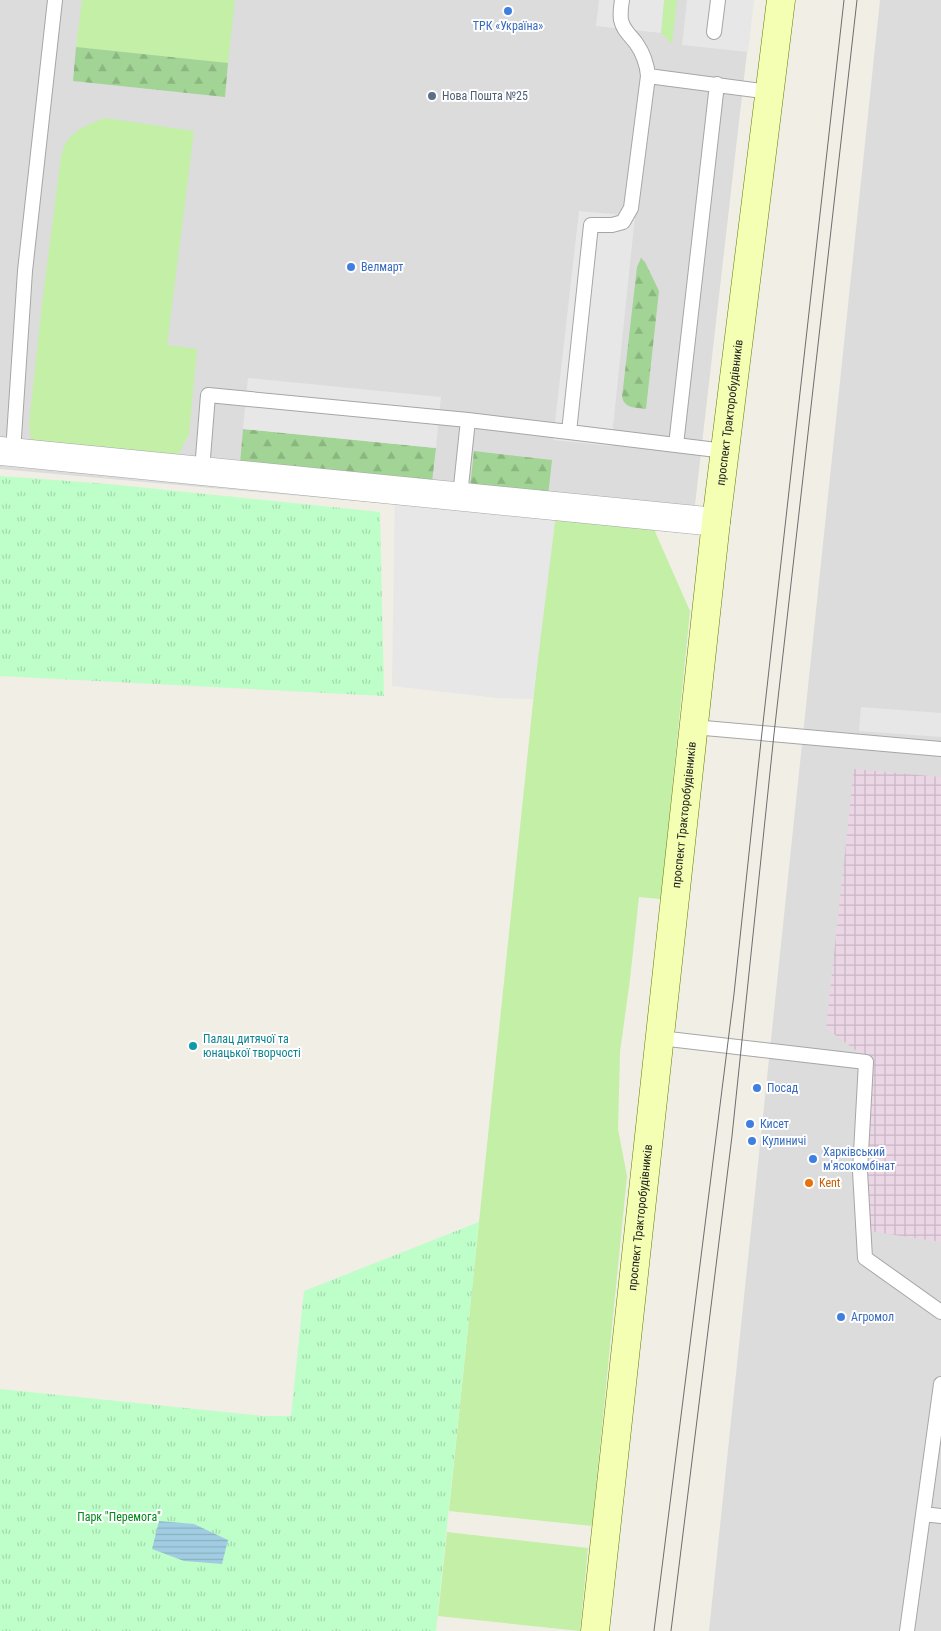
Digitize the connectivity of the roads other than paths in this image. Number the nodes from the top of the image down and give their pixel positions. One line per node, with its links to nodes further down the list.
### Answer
1 (55, 0): 12 (lane)
2 (622, 0): 6 (lane)
3 (718, 0): 5 (lane)
4 (781, 0): 8 (main road, проспект Тракторобудівників)
5 (714, 32)
6 (648, 76): 7 (lane); 10 (lane)
7 (717, 84): 8 (lane); 11 (lane)
8 (770, 92): 13 (main road, проспект Тракторобудівників)
9 (468, 420): 10 (lane); 14 (lane); 15 (lane)
10 (569, 432): 11 (lane)
11 (676, 445): 13 (lane)
12 (7, 451): 14 (street)
13 (726, 451): 16 (main road, проспект Тракторобудівників)
14 (202, 470): 15 (street)
15 (460, 496): 16 (street)
16 (716, 522): 17 (main road, проспект Тракторобудівників)
17 (693, 727): 18 (lane); 19 (main road, проспект Тракторобудівників)
18 (941, 749)
19 (660, 1038): 20 (lane); 24 (main road, проспект Тракторобудівників)
20 (941, 1312)
21 (941, 1384): 22 (lane)
22 (923, 1514): 23 (lane); 25 (lane)
23 (941, 1516)
24 (595, 1631)
25 (907, 1631)

